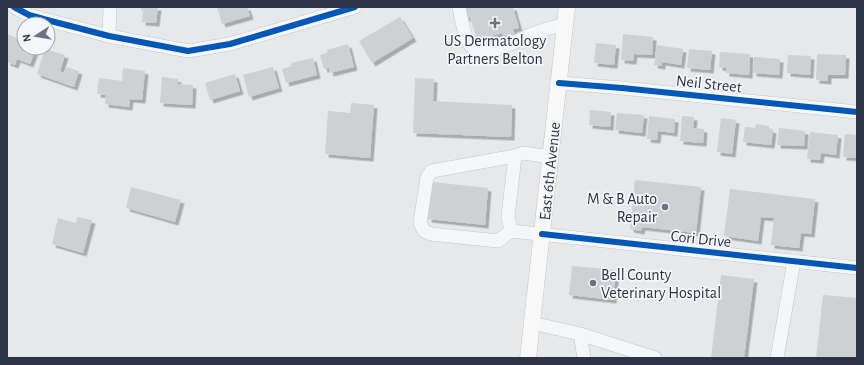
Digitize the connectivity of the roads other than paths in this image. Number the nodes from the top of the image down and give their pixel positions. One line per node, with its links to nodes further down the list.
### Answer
1 (14, 7): 7 (street)
2 (110, 7): 7 (street)
3 (355, 7): 7 (street)
4 (458, 7): 6 (street)
5 (567, 7): 6 (main road, East 6th Avenue)
6 (565, 24): 8 (main road, East 6th Avenue)
7 (109, 36)
8 (559, 83): 9 (street, Neil Street); 11 (main road, East 6th Avenue)
9 (857, 112)
10 (515, 156): 11 (street); 12 (street); 12 (street)
11 (551, 157): 13 (main road, East 6th Avenue)
12 (512, 231): 13 (street, Cori Drive)
13 (542, 234): 14 (street, Cori Drive); 16 (main road, East 6th Avenue)
14 (794, 260): 15 (street, Cori Drive); 21 (street)
15 (857, 268)
16 (532, 323): 17 (street); 18 (main road, East 6th Avenue)
17 (580, 334): 19 (street); 20 (street)
18 (528, 358)
19 (584, 358)
20 (655, 358)
21 (777, 358)

